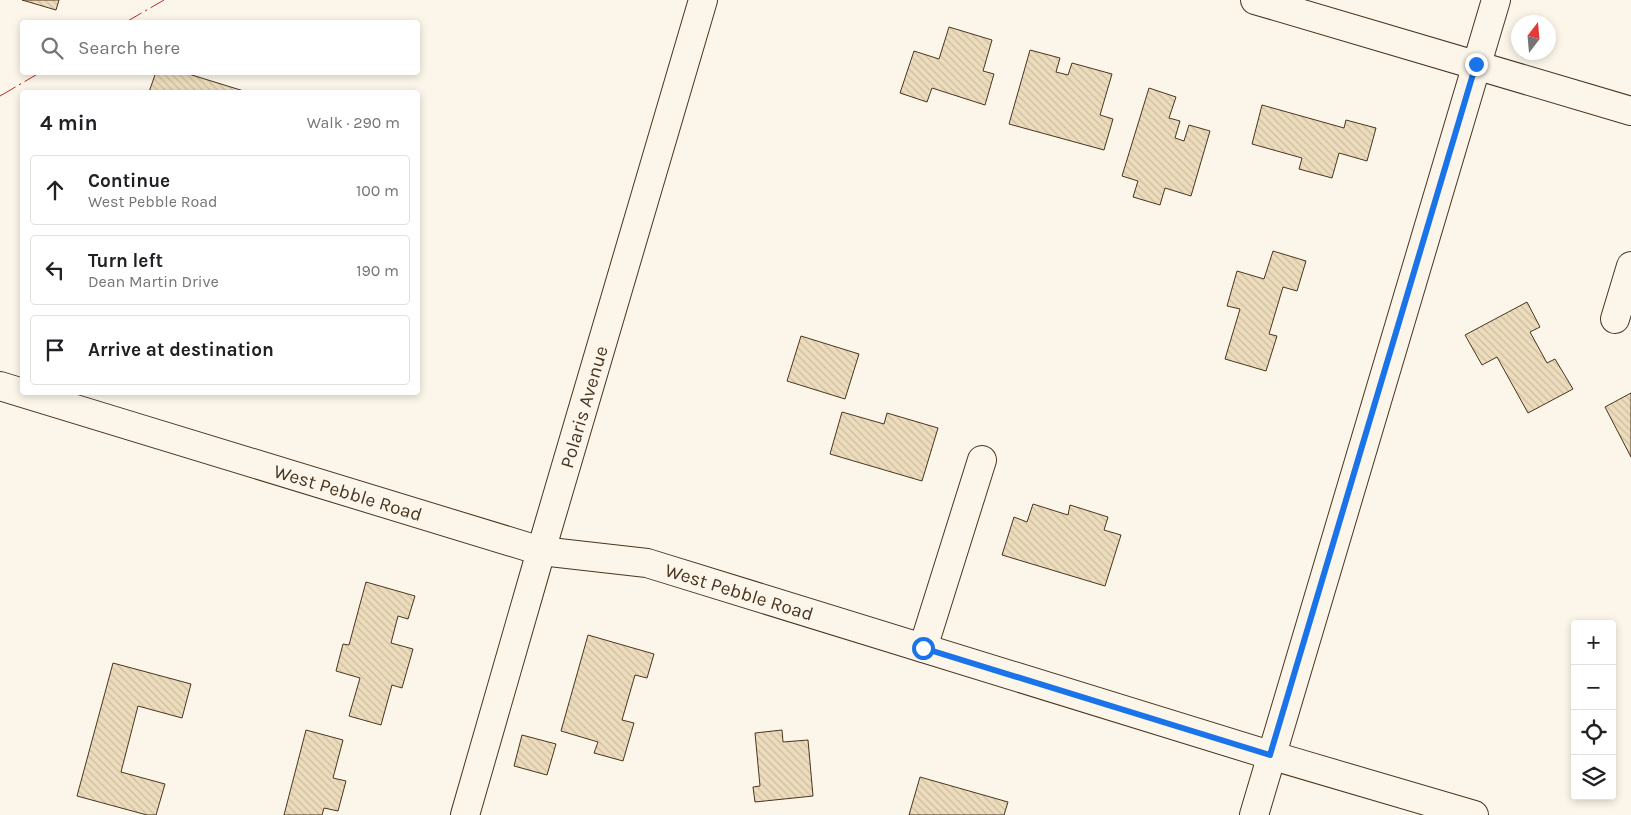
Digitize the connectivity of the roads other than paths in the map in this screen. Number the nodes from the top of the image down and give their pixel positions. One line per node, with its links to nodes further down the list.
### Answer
1 (703, 0): 12 (street, Polaris Avenue)
2 (1254, 0): 4 (street)
3 (1496, 0): 4 (street)
4 (1476, 64): 5 (street); 14 (street)
5 (1631, 110)
6 (1631, 266): 7 (street)
7 (1615, 319)
8 (0, 386): 9 (street, West Pebble Road)
9 (20, 392)
10 (30, 395): 12 (street, West Pebble Road)
11 (982, 460): 13 (street)
12 (541, 551): 13 (street, West Pebble Road); 15 (street, Polaris Avenue)
13 (923, 648): 14 (street, West Pebble Road)
14 (1270, 755): 16 (street); 17 (street, West Pebble Road)
15 (465, 815)
16 (1254, 815)
17 (1474, 815)

